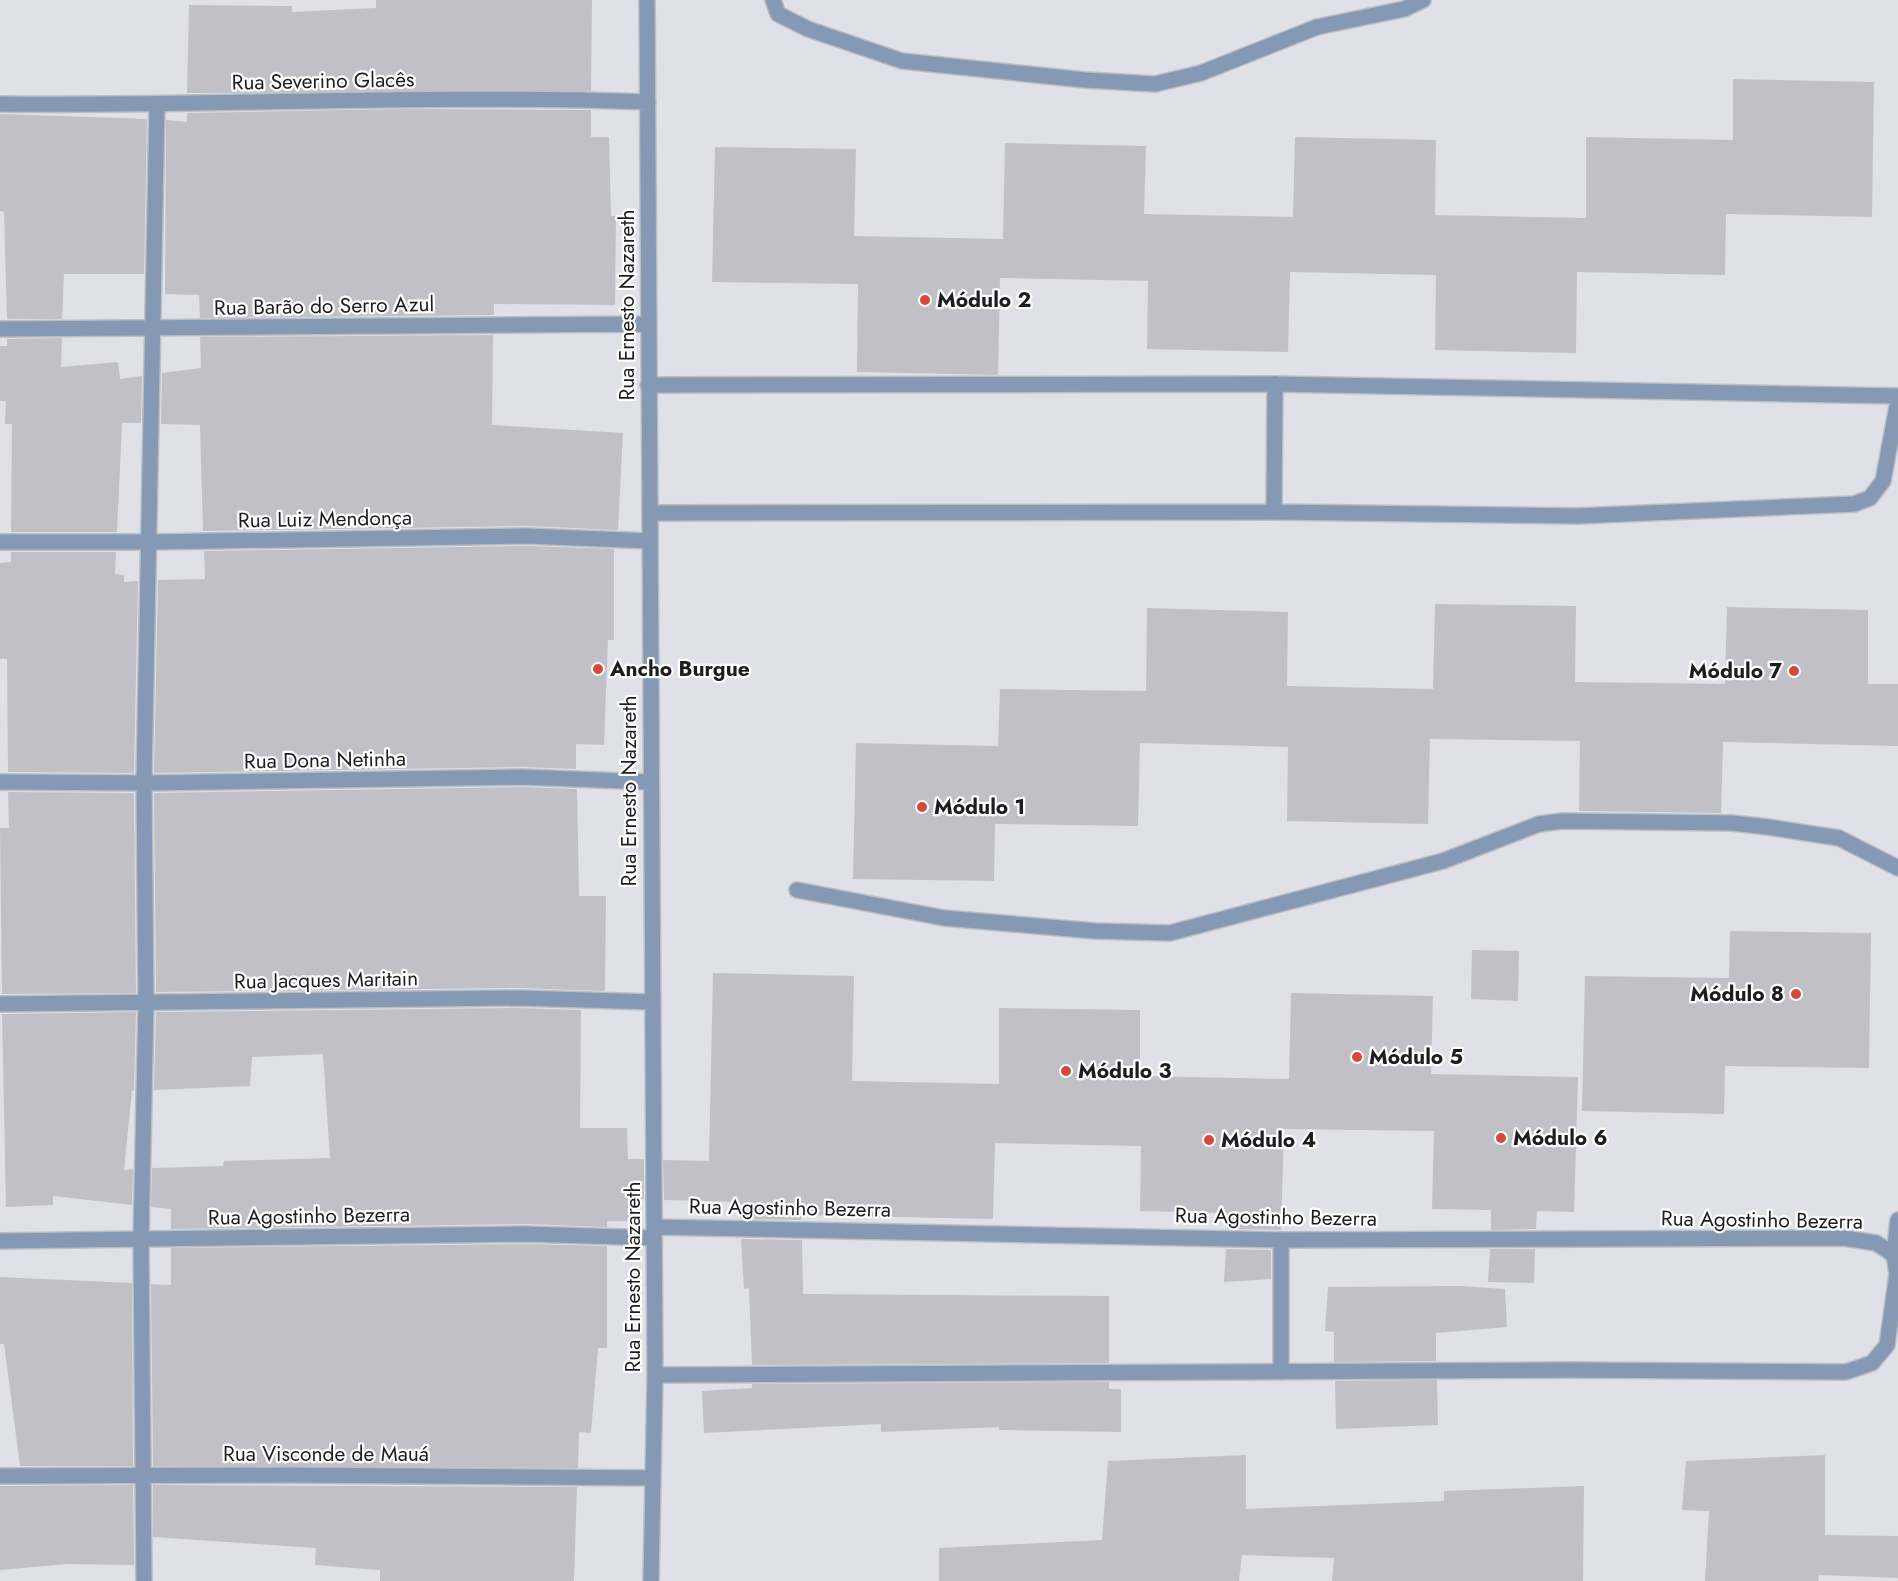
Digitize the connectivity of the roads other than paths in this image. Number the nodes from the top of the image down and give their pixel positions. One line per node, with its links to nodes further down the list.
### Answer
1 (647, 0): 4 (street, Rua Ernesto Nazareth)
2 (773, 0): 3 (street)
3 (1423, 0)
4 (648, 102): 6 (street, Rua Severino Glacês); 7 (street, Rua Ernesto Nazareth)
5 (0, 104): 6 (street, Rua Severino Glacês)
6 (157, 105): 8 (street)
7 (648, 324): 8 (street, Rua Barão do Serro Azul); 11 (street, Rua Ernesto Nazareth)
8 (152, 328): 9 (street, Rua Barão do Serro Azul); 18 (street)
9 (0, 329)
10 (1275, 384): 11 (street); 12 (street); 14 (street)
11 (648, 385): 15 (street, Rua Ernesto Nazareth)
12 (1898, 396)
13 (1898, 401): 14 (street)
14 (1274, 512): 15 (street)
15 (650, 513): 16 (street, Rua Ernesto Nazareth)
16 (650, 541): 18 (street, Rua Luiz Mendonça); 19 (street, Rua Ernesto Nazareth)
17 (0, 542): 18 (street, Rua Luiz Mendonça)
18 (148, 542): 21 (street)
19 (650, 782): 21 (street, Rua Dona Netinha); 24 (street, Rua Ernesto Nazareth)
20 (0, 783): 21 (street, Rua Dona Netinha)
21 (144, 783): 26 (street)
22 (1898, 868): 23 (street)
23 (797, 890)
24 (652, 1002): 26 (street, Rua Jacques Maritain); 28 (street, Rua Ernesto Nazareth)
25 (0, 1004): 26 (street, Rua Jacques Maritain)
26 (146, 1004): 29 (street)
27 (1898, 1220): 32 (street)
28 (654, 1232): 29 (street, Rua Agostinho Bezerra); 30 (street, Rua Agostinho Bezerra); 35 (street, Rua Ernesto Nazareth)
29 (141, 1240): 31 (street, Rua Agostinho Bezerra); 36 (street)
30 (1281, 1240): 32 (street, Rua Agostinho Bezerra); 34 (street)
31 (0, 1241)
32 (1896, 1252): 33 (street)
33 (1892, 1349): 34 (street)
34 (1281, 1372): 35 (street)
35 (655, 1375): 38 (street, Rua Ernesto Nazareth)
36 (143, 1475): 37 (street, Rua Visconde de Mauá); 38 (street, Rua Visconde de Mauá); 39 (street)
37 (0, 1476)
38 (651, 1478): 40 (street, Rua Ernesto Nazareth)
39 (144, 1581)
40 (651, 1581)

